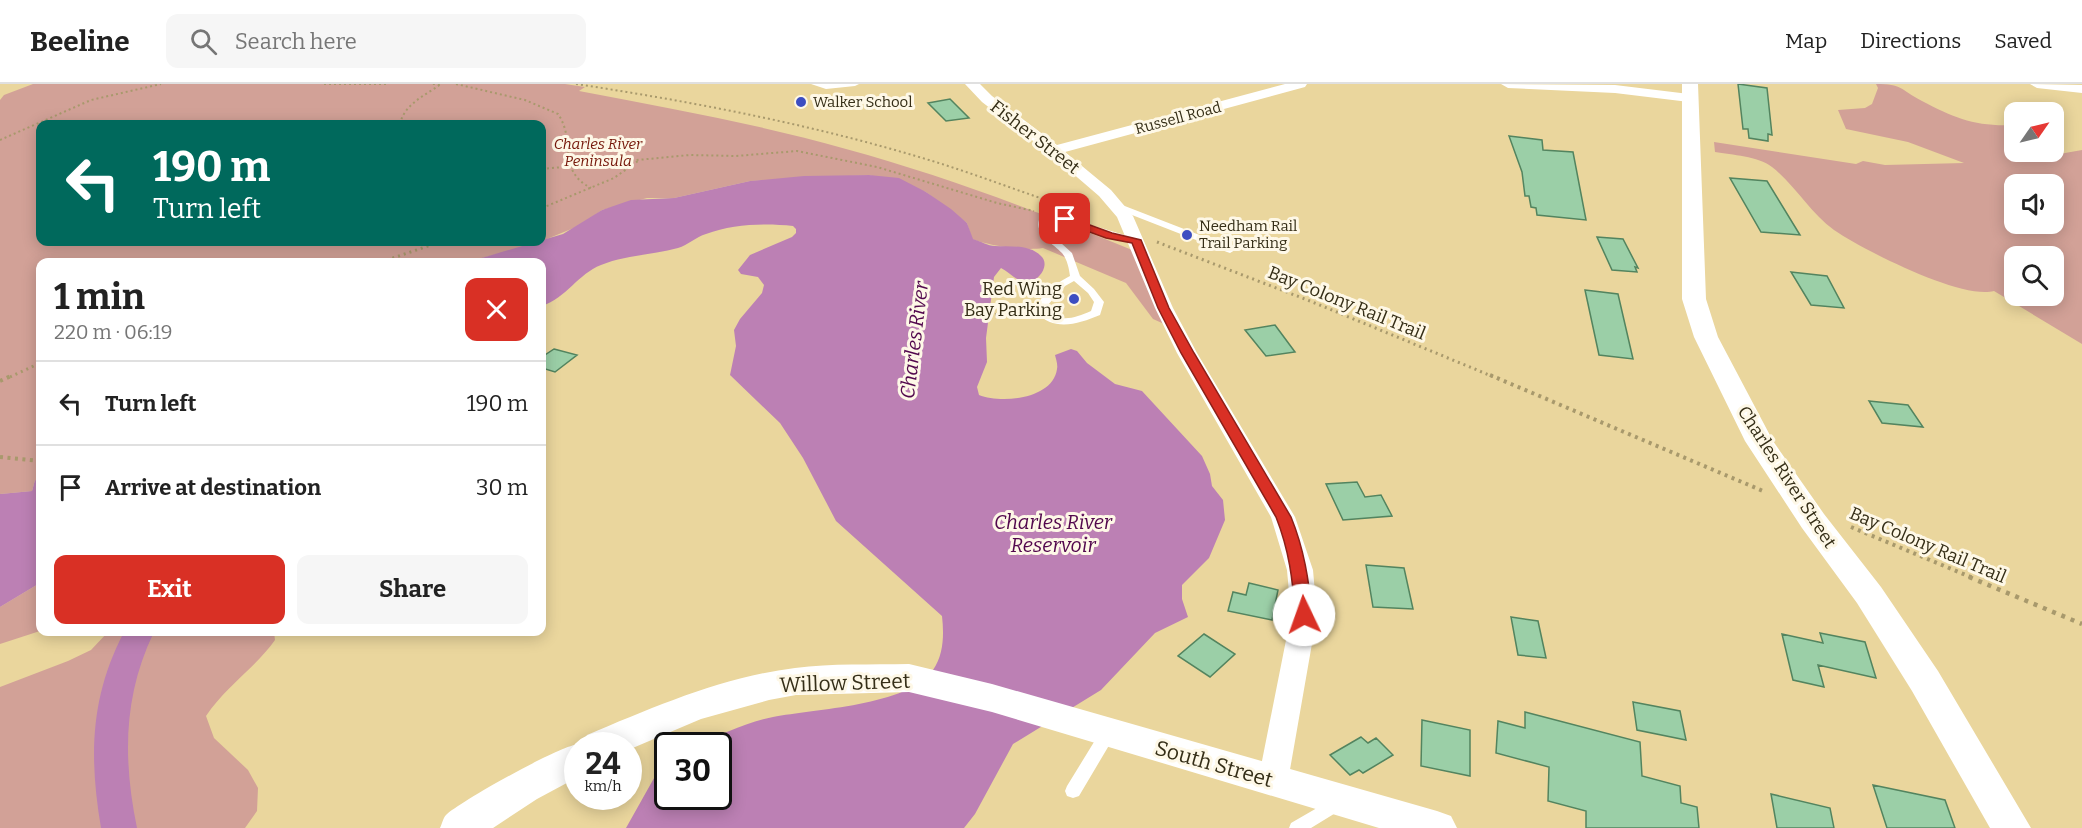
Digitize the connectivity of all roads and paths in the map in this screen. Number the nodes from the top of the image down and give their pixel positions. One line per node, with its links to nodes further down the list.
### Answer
1 (160, 84): 16 (path)
2 (324, 84): 3 (path)
3 (390, 84)
4 (432, 84): 5 (path)
5 (441, 84): 17 (path)
6 (456, 84): 22 (path)
7 (576, 84): 25 (path)
8 (815, 84): 9 (lane)
9 (855, 84)
10 (972, 84): 20 (street, Fisher Street)
11 (1300, 84): 20 (street, Russell Road)
12 (1508, 84): 15 (street)
13 (2037, 84): 14 (street)
14 (2082, 89)
15 (1690, 91): 40 (street, Charles River Street)
16 (46, 120)
17 (400, 120)
18 (36, 124): 19 (path)
19 (0, 140)
20 (1054, 150): 27 (street, Fisher Street)
21 (639, 160): 22 (path); 24 (path); 28 (path)
22 (569, 167): 23 (path); 24 (path)
23 (546, 169)
24 (591, 188): 26 (path)
25 (1060, 205)
26 (546, 206)
27 (1117, 206): 29 (street, Fisher Street); 31 (lane)
28 (1058, 218): 29 (lane); 33 (lane)
29 (1135, 236): 40 (path, Bay Colony Rail Trail); 47 (street, Fisher Street)
30 (428, 246): 32 (path)
31 (1230, 250)
32 (393, 258)
33 (1075, 277): 34 (lane); 34 (lane)
34 (1041, 312): 35 (path)
35 (989, 315)
36 (36, 365): 37 (path)
37 (0, 381)
38 (0, 458): 39 (path)
39 (36, 461)
40 (1803, 507): 53 (street, Charles River Street)
41 (1846, 525): 42 (path, Bay Colony Rail Trail)
42 (2082, 624)
43 (992, 698): 44 (street, South Street); 45 (street, Willow Street)
44 (1099, 730): 47 (street, South Street); 48 (lane)
45 (628, 732)
46 (564, 765): 50 (street)
47 (1273, 781): 49 (street, South Street)
48 (1073, 792)
49 (1342, 800): 51 (lane); 52 (street, South Street)
50 (460, 828)
51 (1297, 828)
52 (1437, 828)
53 (2011, 828)

